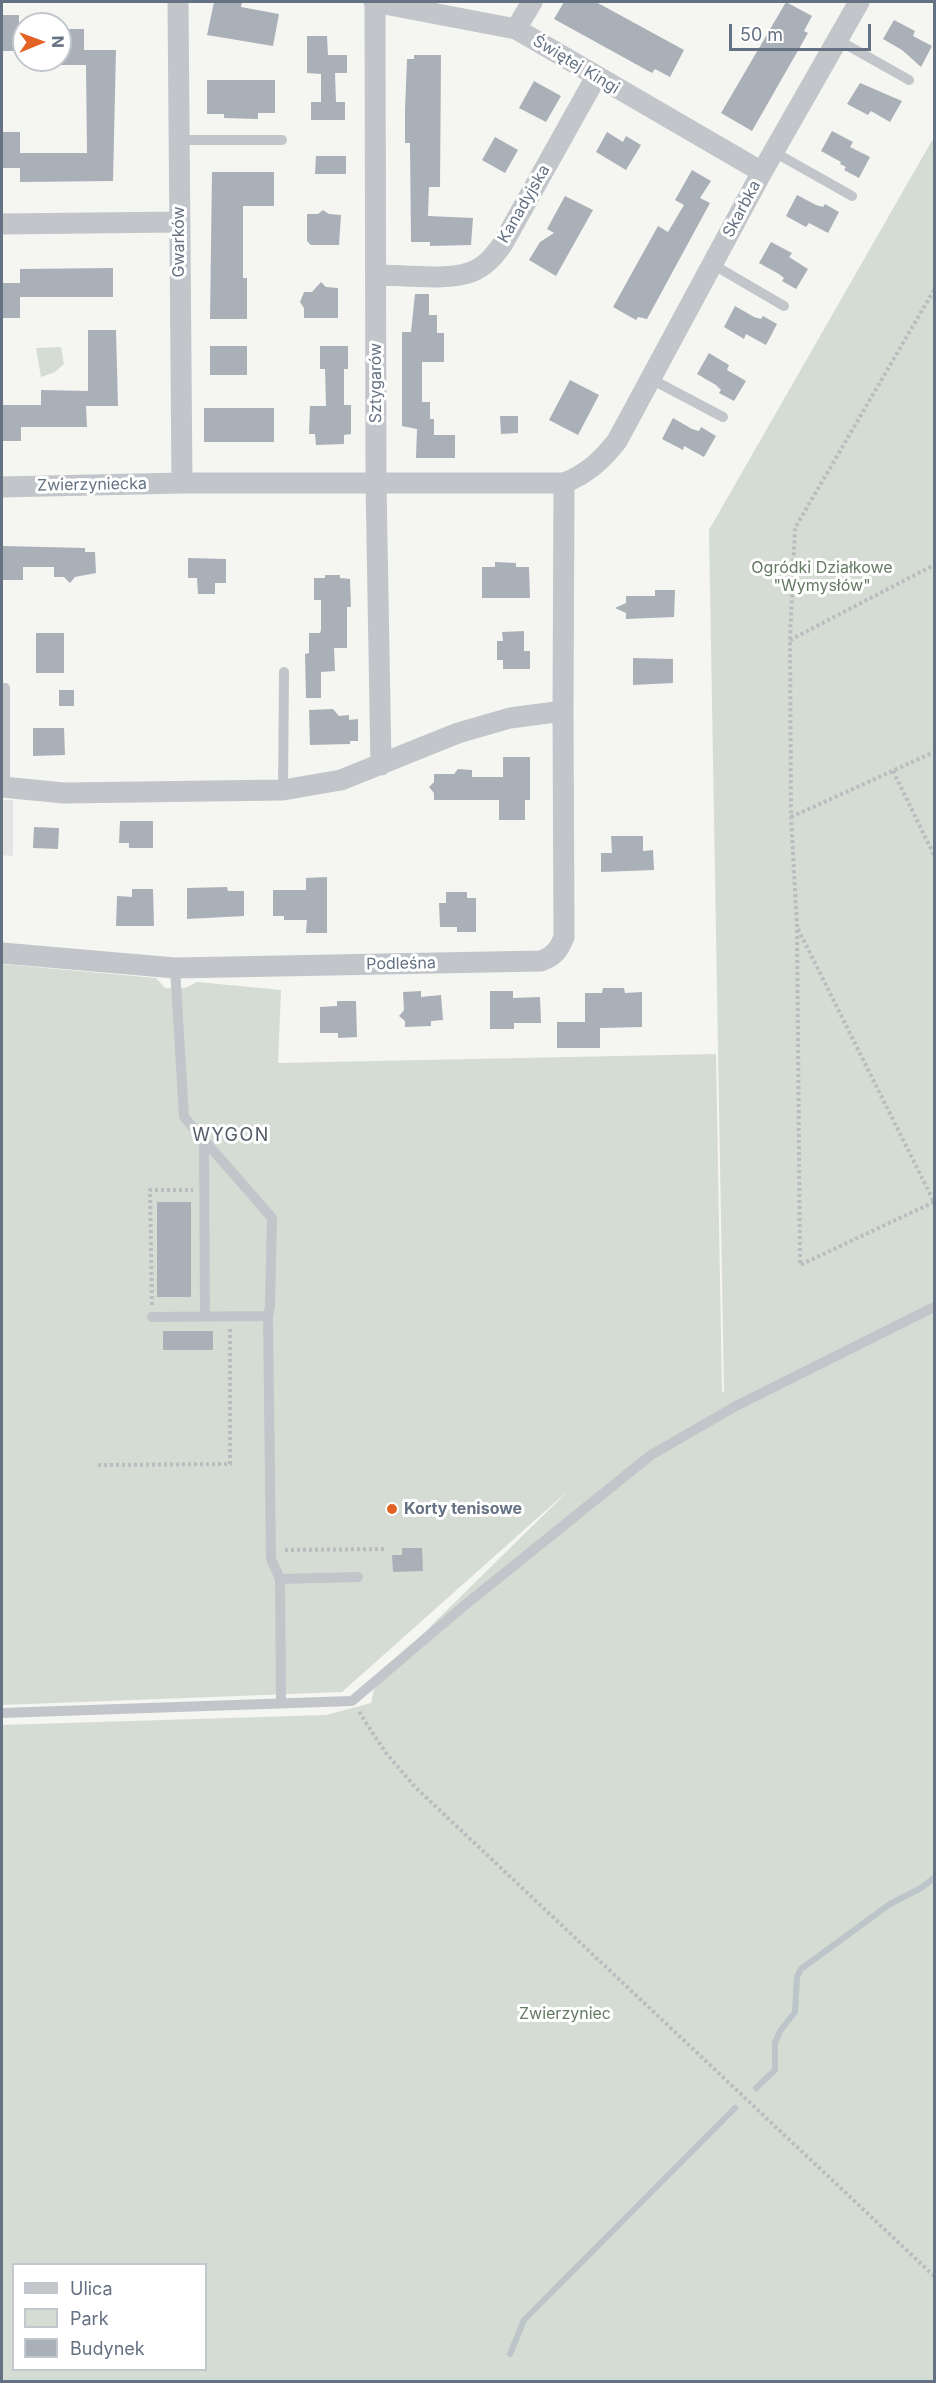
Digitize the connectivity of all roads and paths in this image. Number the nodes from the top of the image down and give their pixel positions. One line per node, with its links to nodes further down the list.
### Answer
1 (178, 2): 9 (street, Gwarków)
2 (375, 2): 5 (street, Świętej Kingi); 17 (street, Sztygarów)
3 (531, 2): 5 (street)
4 (859, 2): 6 (street, Skarbka)
5 (516, 29): 7 (street, Świętej Kingi)
6 (838, 40): 8 (lane); 11 (street, Skarbka)
7 (596, 77): 12 (street, Świętej Kingi); 17 (street, Kanadyjska)
8 (909, 80)
9 (179, 140): 10 (lane); 14 (street, Gwarków)
10 (282, 140)
11 (774, 152): 12 (street, Skarbka); 13 (lane)
12 (762, 172): 16 (street, Skarbka)
13 (852, 196)
14 (179, 222): 15 (street); 22 (street, Gwarków)
15 (2, 224)
16 (712, 264): 19 (lane); 20 (street, Skarbka)
17 (377, 275): 23 (street, Sztygarów)
18 (934, 290): 27 (path)
19 (784, 306)
20 (651, 379): 21 (lane); 24 (street, Skarbka)
21 (723, 417)
22 (182, 483): 23 (street, Zwierzyniecka); 25 (street, Zwierzyniecka)
23 (376, 483): 24 (street, Zwierzyniecka); 32 (street, Sztygarów)
24 (564, 483): 30 (street)
25 (2, 487)
26 (934, 565): 27 (path)
27 (790, 640): 36 (path)
28 (284, 672): 35 (lane)
29 (5, 688): 34 (lane)
30 (563, 711): 32 (street); 40 (street, Podleśna)
31 (934, 752): 33 (path)
32 (381, 765): 35 (street)
33 (892, 771): 36 (path); 37 (path)
34 (3, 788): 35 (street)
35 (283, 790)
36 (790, 817): 38 (path)
37 (934, 855)
38 (797, 926): 43 (path); 43 (path)
39 (2, 953): 40 (street, Podleśna)
40 (175, 969): 41 (lane)
41 (204, 1143): 42 (lane); 46 (lane)
42 (203, 1190): 47 (path); 48 (lane)
43 (934, 1202)
44 (934, 1306): 54 (lane)
45 (230, 1316): 46 (lane); 48 (lane); 49 (path)
46 (268, 1316): 51 (lane)
47 (152, 1317): 48 (lane)
48 (205, 1317)
49 (98, 1465)
50 (386, 1549): 51 (path)
51 (269, 1550): 53 (lane)
52 (358, 1577): 53 (lane)
53 (280, 1579): 55 (lane)
54 (352, 1701): 55 (lane); 57 (path)
55 (281, 1703): 56 (lane)
56 (2, 1713)
57 (934, 2276)

